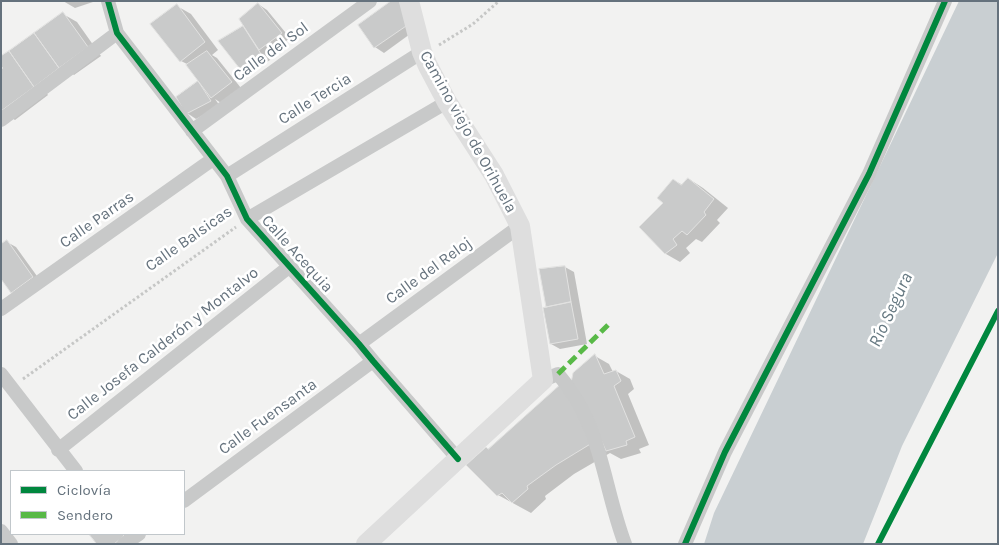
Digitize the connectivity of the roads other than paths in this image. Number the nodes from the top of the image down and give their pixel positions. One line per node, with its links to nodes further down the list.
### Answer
1 (108, 1): 5 (street, Calle Acequia)
2 (370, 1): 9 (street, Calle del Sol)
3 (409, 1): 6 (main road, Camino viejo de Orihuela)
4 (945, 1): 28 (street)
5 (117, 34): 8 (street); 9 (street, Calle Acequia)
6 (422, 53): 7 (main road, Camino viejo de Orihuela); 11 (street, Calle Tercia)
7 (447, 102): 12 (street, Calle Balsicas); 13 (main road, Camino viejo de Orihuela)
8 (1, 120)
9 (192, 131): 10 (street, Calle Acequia)
10 (212, 159): 11 (street, Calle Acequia); 15 (street, Calle Parras)
11 (227, 176): 12 (street, Calle Acequia)
12 (247, 220): 14 (street, Calle Acequia)
13 (520, 226): 16 (street, Calle del Reloj); 19 (main road, Camino viejo de Orihuela)
14 (290, 266): 16 (street, Calle Acequia); 20 (street, Calle Josefa Calderón y Montalvo)
15 (1, 309)
16 (359, 344): 17 (street, Calle Acequia)
17 (373, 361): 21 (street, Calle Acequia); 23 (street, Calle Fuensanta)
18 (1, 374): 20 (street)
19 (543, 380): 21 (main road); 27 (street)
20 (58, 450): 22 (street)
21 (458, 459): 26 (main road)
22 (75, 470)
23 (185, 499)
24 (1, 531): 25 (street)
25 (11, 544)
26 (366, 544)
27 (625, 544)
28 (685, 544)

